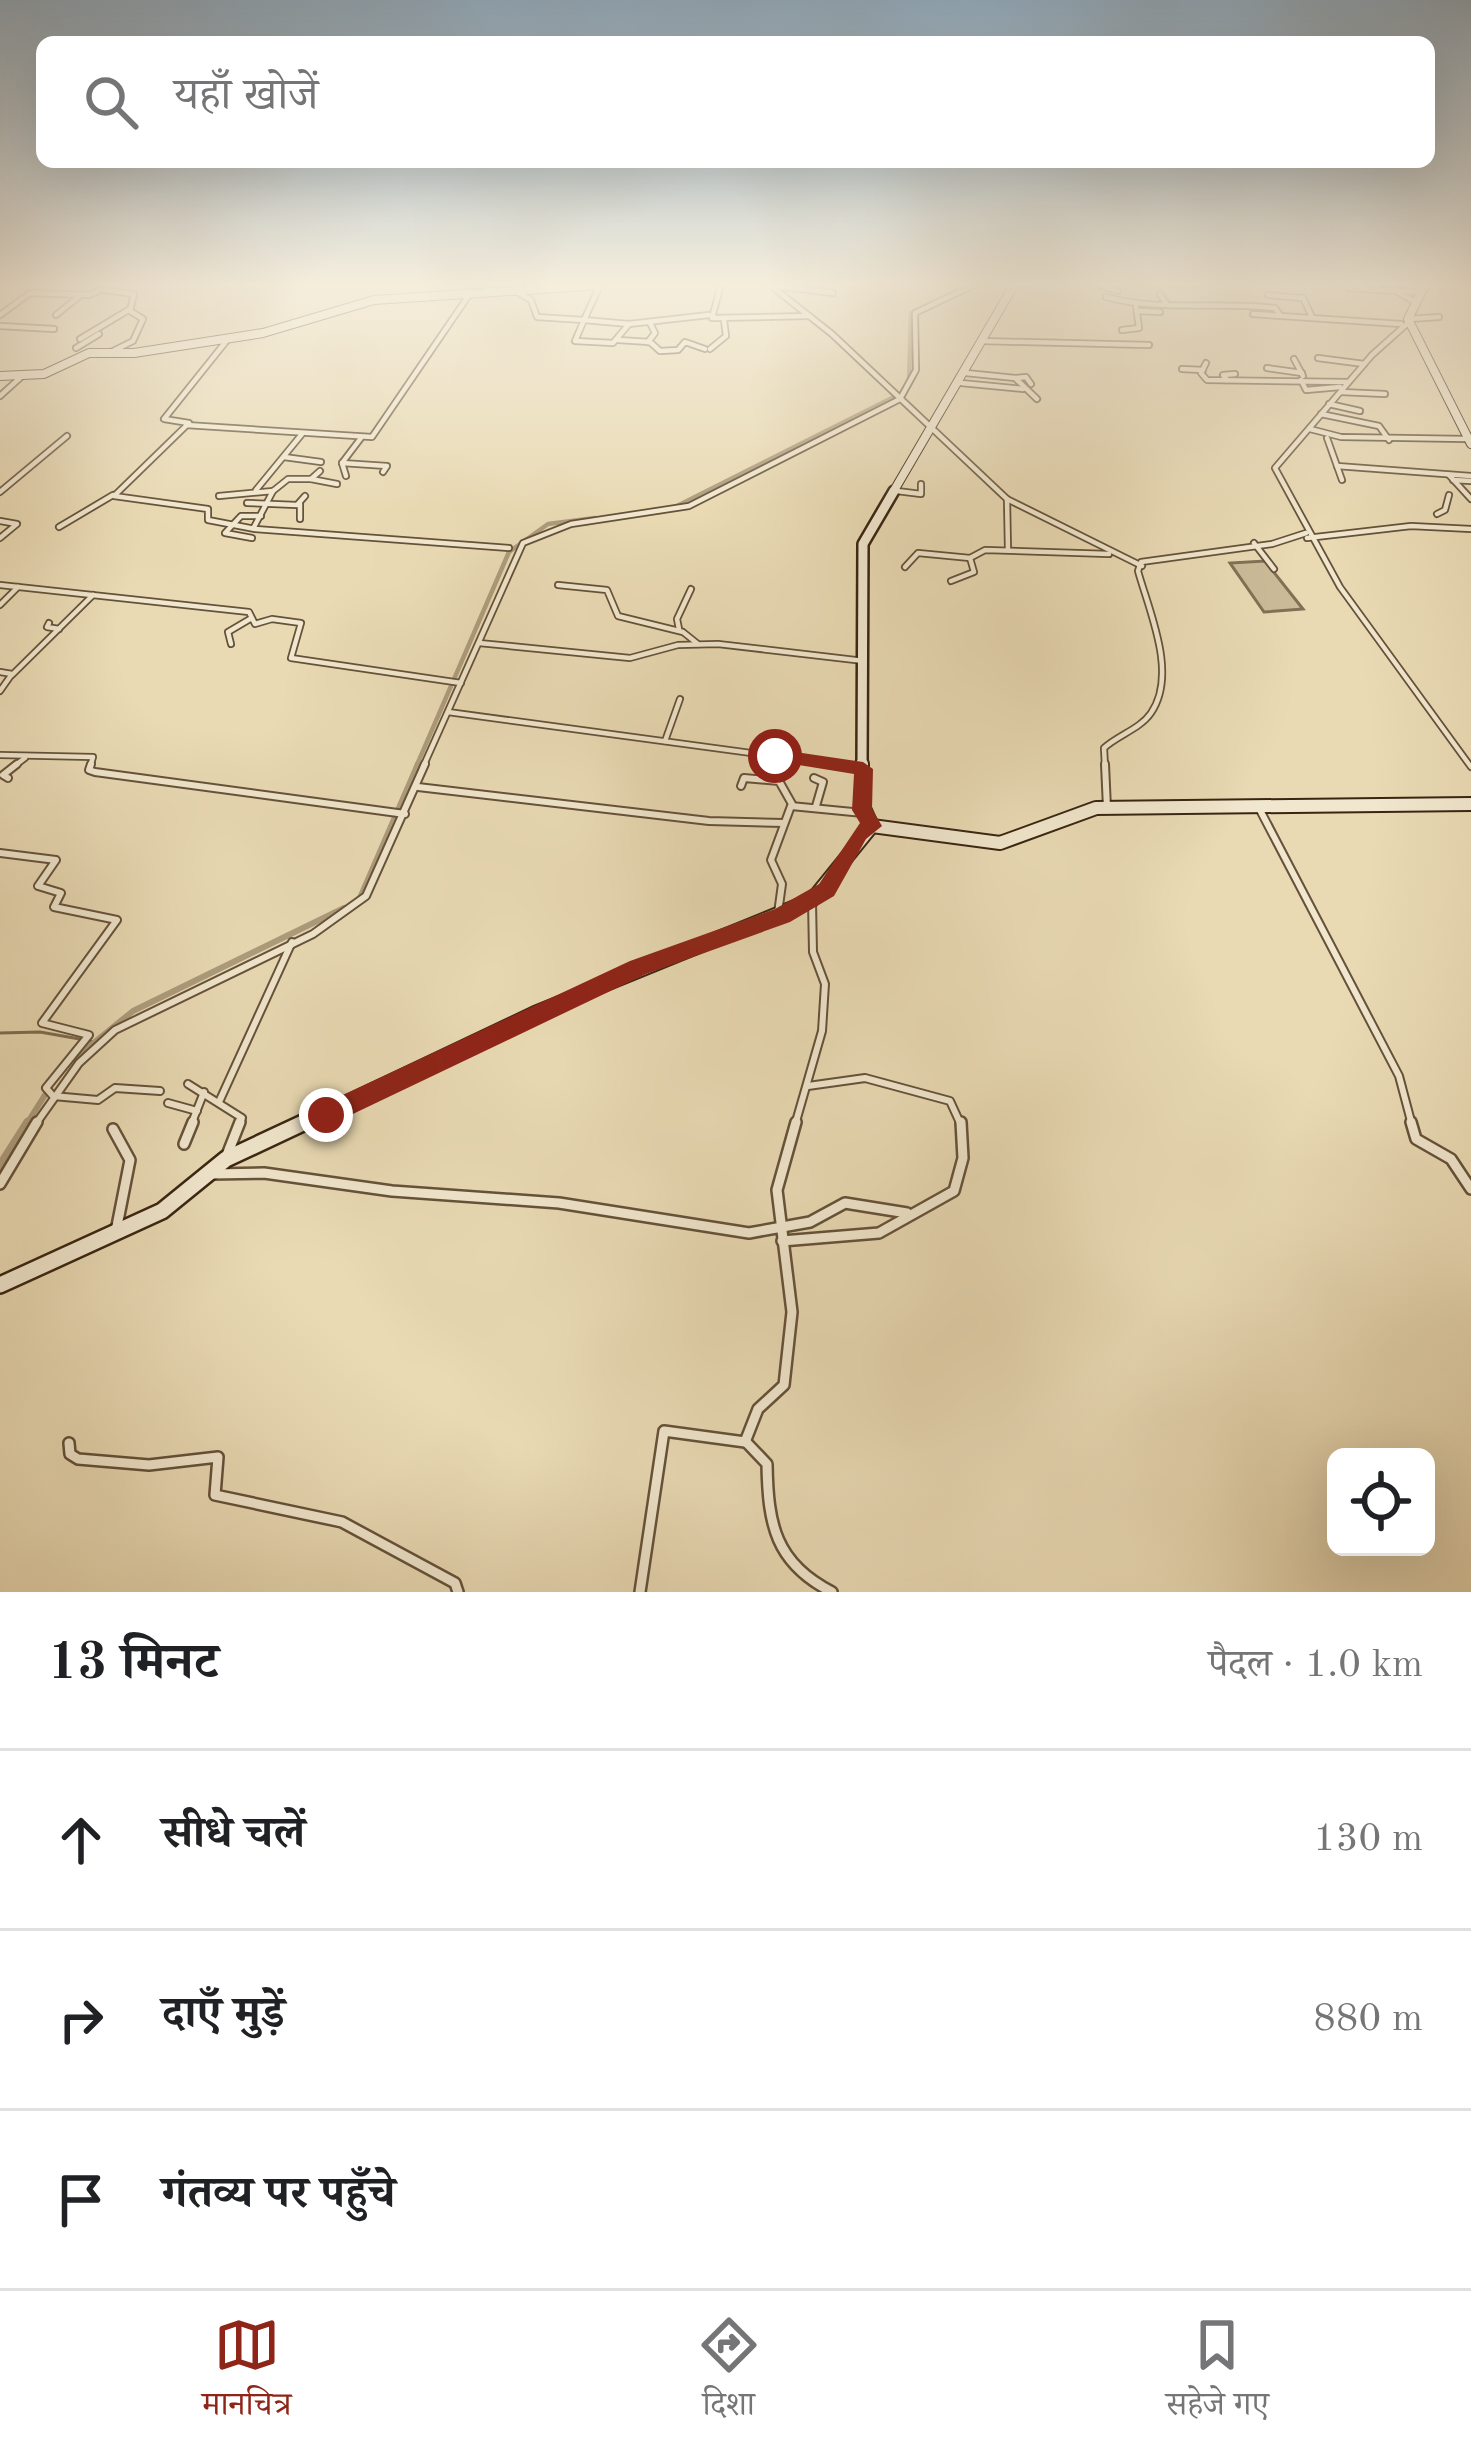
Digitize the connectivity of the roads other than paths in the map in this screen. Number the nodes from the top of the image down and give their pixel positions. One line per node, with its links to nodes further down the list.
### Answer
1 (76, 359): 14 (street)
2 (212, 359): 29 (street)
3 (426, 359): 35 (street)
4 (856, 359): 24 (street)
5 (915, 359): 24 (street)
6 (973, 359): 15 (street)
7 (1294, 359): 18 (street)
8 (1328, 359): 11 (street)
9 (1369, 359): 11 (street)
10 (1427, 359): 37 (street)
11 (1364, 364): 21 (street)
12 (1267, 368): 18 (street)
13 (1182, 369): 19 (street)
14 (24, 374): 17 (street); 23 (street)
15 (965, 374): 20 (street); 20 (street); 31 (street)
16 (1235, 374): 19 (street)
17 (0, 376)
18 (1303, 378): 19 (street); 21 (street); 21 (street)
19 (1227, 380)
20 (1029, 386): 25 (street)
21 (1344, 387): 22 (street); 26 (street)
22 (1385, 394)
23 (0, 396)
24 (897, 397): 31 (street); 96 (street)
25 (1037, 399)
26 (1329, 404): 27 (street); 28 (street)
27 (1360, 411)
28 (1321, 414): 30 (street); 36 (street)
29 (186, 425): 32 (street); 56 (street)
30 (1310, 429): 34 (street); 72 (street)
31 (933, 431): 53 (street); 59 (street)
32 (302, 434): 35 (street); 38 (street)
33 (67, 436): 54 (street)
34 (1326, 436): 36 (street); 41 (street)
35 (361, 438): 40 (street)
36 (1389, 440): 37 (street)
37 (1470, 441)
38 (284, 457): 39 (street); 51 (street)
39 (321, 462)
40 (342, 464): 43 (street); 44 (street)
41 (1337, 466): 45 (street); 48 (street)
42 (320, 471): 47 (street)
43 (383, 472)
44 (346, 476)
45 (1451, 477): 46 (street); 60 (street)
46 (1471, 478)
47 (310, 479): 49 (street); 52 (street)
48 (1342, 480)
49 (337, 484)
50 (921, 484): 53 (street)
51 (256, 490): 52 (street); 57 (street)
52 (274, 491): 62 (street)
53 (897, 491): 99 (street)
54 (0, 492)
55 (1449, 495): 64 (street)
56 (113, 496): 68 (street); 70 (street)
57 (219, 496)
58 (304, 496): 63 (street)
59 (1007, 499): 78 (street); 79 (street)
60 (1471, 499)
61 (247, 503): 62 (street)
62 (267, 504): 63 (street); 65 (street)
63 (300, 504): 66 (street)
64 (1437, 514)
65 (261, 516): 68 (street); 69 (street)
66 (300, 519)
67 (0, 521): 73 (street)
68 (234, 524): 69 (street); 74 (street)
69 (254, 526): 77 (street)
70 (59, 527)
71 (1471, 529): 72 (street)
72 (1306, 535): 75 (street); 109 (street)
73 (0, 538)
74 (252, 538)
75 (1254, 543): 76 (street); 84 (street)
76 (1239, 544): 80 (street); 82 (street)
77 (509, 548)
78 (1008, 550): 79 (street); 81 (street)
79 (1118, 555): 82 (street)
80 (1245, 557)
81 (970, 558): 83 (street); 85 (street)
82 (1142, 566): 119 (street)
83 (904, 567)
84 (1274, 568)
85 (951, 581)
86 (0, 585): 88 (street)
87 (558, 586): 95 (street)
88 (18, 587): 90 (street); 91 (street)
89 (691, 589): 95 (street)
90 (92, 595): 92 (street); 94 (street)
91 (0, 604)
92 (250, 619): 97 (street); 102 (street)
93 (49, 622): 94 (street)
94 (59, 629): 101 (street)
95 (679, 629): 98 (street)
96 (477, 643): 98 (street); 102 (street)
97 (231, 644)
98 (698, 644): 99 (street)
99 (864, 661): 110 (street)
100 (0, 671): 101 (street)
101 (12, 675): 103 (street)
102 (456, 681): 105 (street)
103 (0, 691)
104 (680, 699): 106 (street)
105 (448, 712): 106 (street); 114 (street)
106 (665, 740): 110 (street)
107 (0, 755): 108 (street)
108 (28, 756): 111 (street); 120 (street)
109 (1471, 767)
110 (863, 769): 121 (street)
111 (8, 778)
112 (814, 778): 117 (street)
113 (741, 786): 115 (street)
114 (417, 787): 120 (street); 122 (street)
115 (792, 804): 117 (street); 122 (street)
116 (1471, 804): 118 (street)
117 (816, 806): 121 (street)
118 (1258, 807): 119 (street); 141 (street)
119 (1107, 808): 123 (street)
120 (400, 812): 127 (street)
121 (863, 813): 123 (street)
122 (784, 824): 126 (street)
123 (872, 826): 125 (street)
124 (0, 853): 131 (street)
125 (812, 900): 126 (street); 129 (street)
126 (777, 917): 138 (street)
127 (293, 940): 131 (street); 133 (street)
128 (188, 1084): 132 (street)
129 (808, 1086): 142 (street); 143 (street)
130 (160, 1090): 131 (street)
131 (50, 1092): 140 (street)
132 (204, 1092): 133 (street); 135 (street)
133 (219, 1102): 138 (street)
134 (168, 1103): 135 (street)
135 (196, 1111): 137 (street)
136 (112, 1129): 144 (street)
137 (184, 1144)
138 (226, 1159): 139 (street)
139 (208, 1173): 143 (street); 144 (street)
140 (0, 1184)
141 (1471, 1189)
142 (908, 1213): 143 (street); 145 (street)
143 (781, 1226): 145 (street)
144 (115, 1234): 146 (street)
145 (782, 1241): 147 (street)
146 (0, 1285)
147 (745, 1442): 150 (street); 151 (street)
148 (69, 1443): 149 (street)
149 (458, 1592)
150 (640, 1592)
151 (832, 1592)

